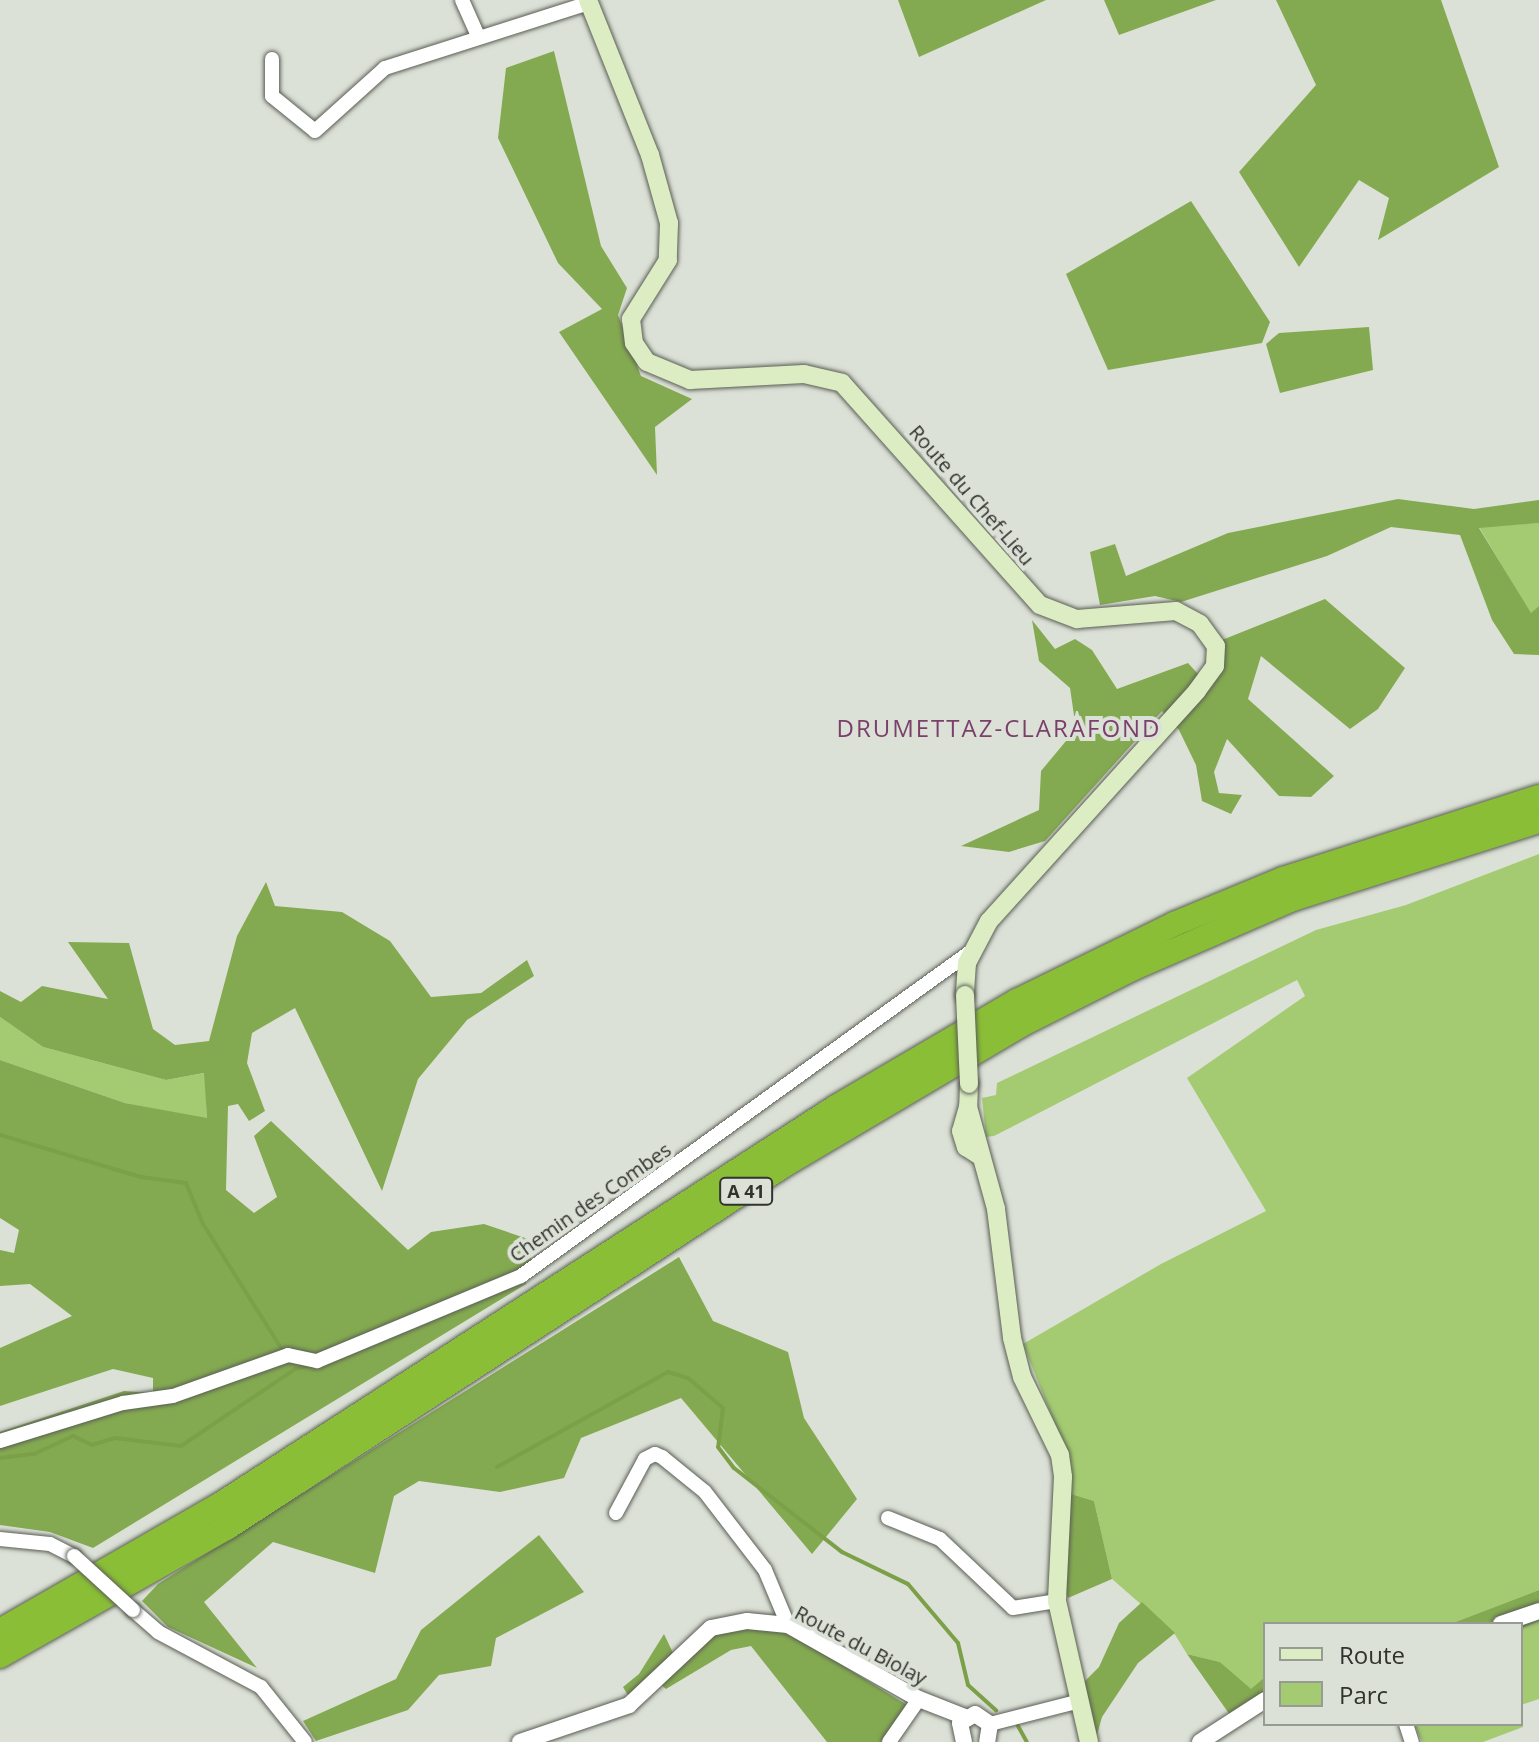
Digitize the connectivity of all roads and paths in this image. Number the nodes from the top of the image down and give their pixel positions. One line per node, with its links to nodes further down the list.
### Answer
1 (462, 0): 3 (street)
2 (588, 2): 3 (street); 7 (main road, Route du Chef-Lieu)
3 (478, 36): 4 (street)
4 (272, 59)
5 (1539, 797): 16 (highway, A 41)
6 (1539, 821): 17 (highway, A 41)
7 (974, 950): 8 (street, Chemin des Combes); 12 (main road, Route du Chef-Lieu, bridge)
8 (0, 1441)
9 (616, 1513): 15 (street)
10 (888, 1518): 12 (street)
11 (0, 1539): 23 (street, bridge)
12 (1057, 1601): 18 (main road)
13 (1539, 1611): 14 (street)
14 (1507, 1622)
15 (788, 1625): 20 (street, Route du Biolay); 24 (street, Route du Biolay)
16 (0, 1631)
17 (0, 1656)
18 (1080, 1701): 22 (street); 28 (main road)
19 (1263, 1701): 29 (street)
20 (926, 1702): 21 (street, Route du Biolay); 25 (street)
21 (963, 1720): 22 (street, Route du Biolay); 26 (street)
22 (990, 1724): 27 (street)
23 (305, 1742)
24 (520, 1742)
25 (889, 1742)
26 (964, 1742)
27 (987, 1742)
28 (1089, 1742)
29 (1200, 1742)

